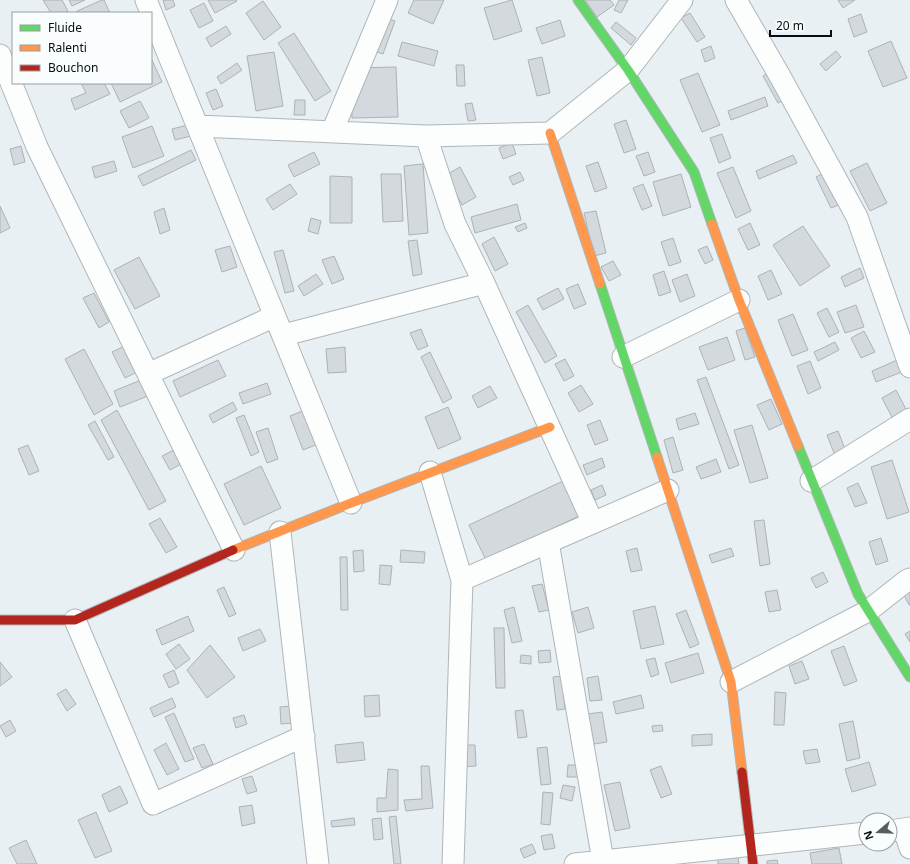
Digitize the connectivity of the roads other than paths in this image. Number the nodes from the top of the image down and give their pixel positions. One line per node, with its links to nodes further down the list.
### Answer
1 (146, 0): 6 (street)
2 (387, 0): 11 (street)
3 (578, 0): 9 (street)
4 (682, 0): 9 (street)
5 (736, 0): 19 (street)
6 (151, 12)
7 (152, 15): 10 (street)
8 (0, 55): 20 (street)
9 (628, 70): 12 (street); 15 (street)
10 (198, 126): 11 (street); 16 (street)
11 (332, 132): 13 (street)
12 (550, 133): 13 (street); 18 (street)
13 (426, 136): 14 (street)
14 (484, 283): 17 (street); 22 (street)
15 (739, 300): 18 (street); 24 (street)
16 (275, 316): 17 (street); 20 (street)
17 (284, 335): 26 (street)
18 (623, 357): 25 (street)
19 (910, 367)
20 (148, 374): 30 (street)
21 (910, 419): 24 (street)
22 (550, 427): 23 (street); 27 (street)
23 (430, 472): 26 (street); 32 (street)
24 (811, 480): 33 (street)
25 (668, 490): 27 (street); 37 (street)
26 (351, 503): 28 (street)
27 (593, 523): 29 (street)
28 (280, 532): 30 (street); 38 (street)
29 (548, 542): 32 (street); 41 (street)
30 (234, 550): 35 (street)
31 (910, 579): 33 (street)
32 (462, 580): 43 (street)
33 (868, 611): 36 (street); 37 (street)
34 (0, 620): 35 (street)
35 (75, 620): 38 (street)
36 (910, 677)
37 (731, 682): 40 (street)
38 (304, 736): 42 (street)
39 (858, 835): 40 (street)
40 (752, 855): 41 (street)
41 (603, 861): 44 (street)
42 (318, 864)
43 (453, 864)
44 (575, 864)

